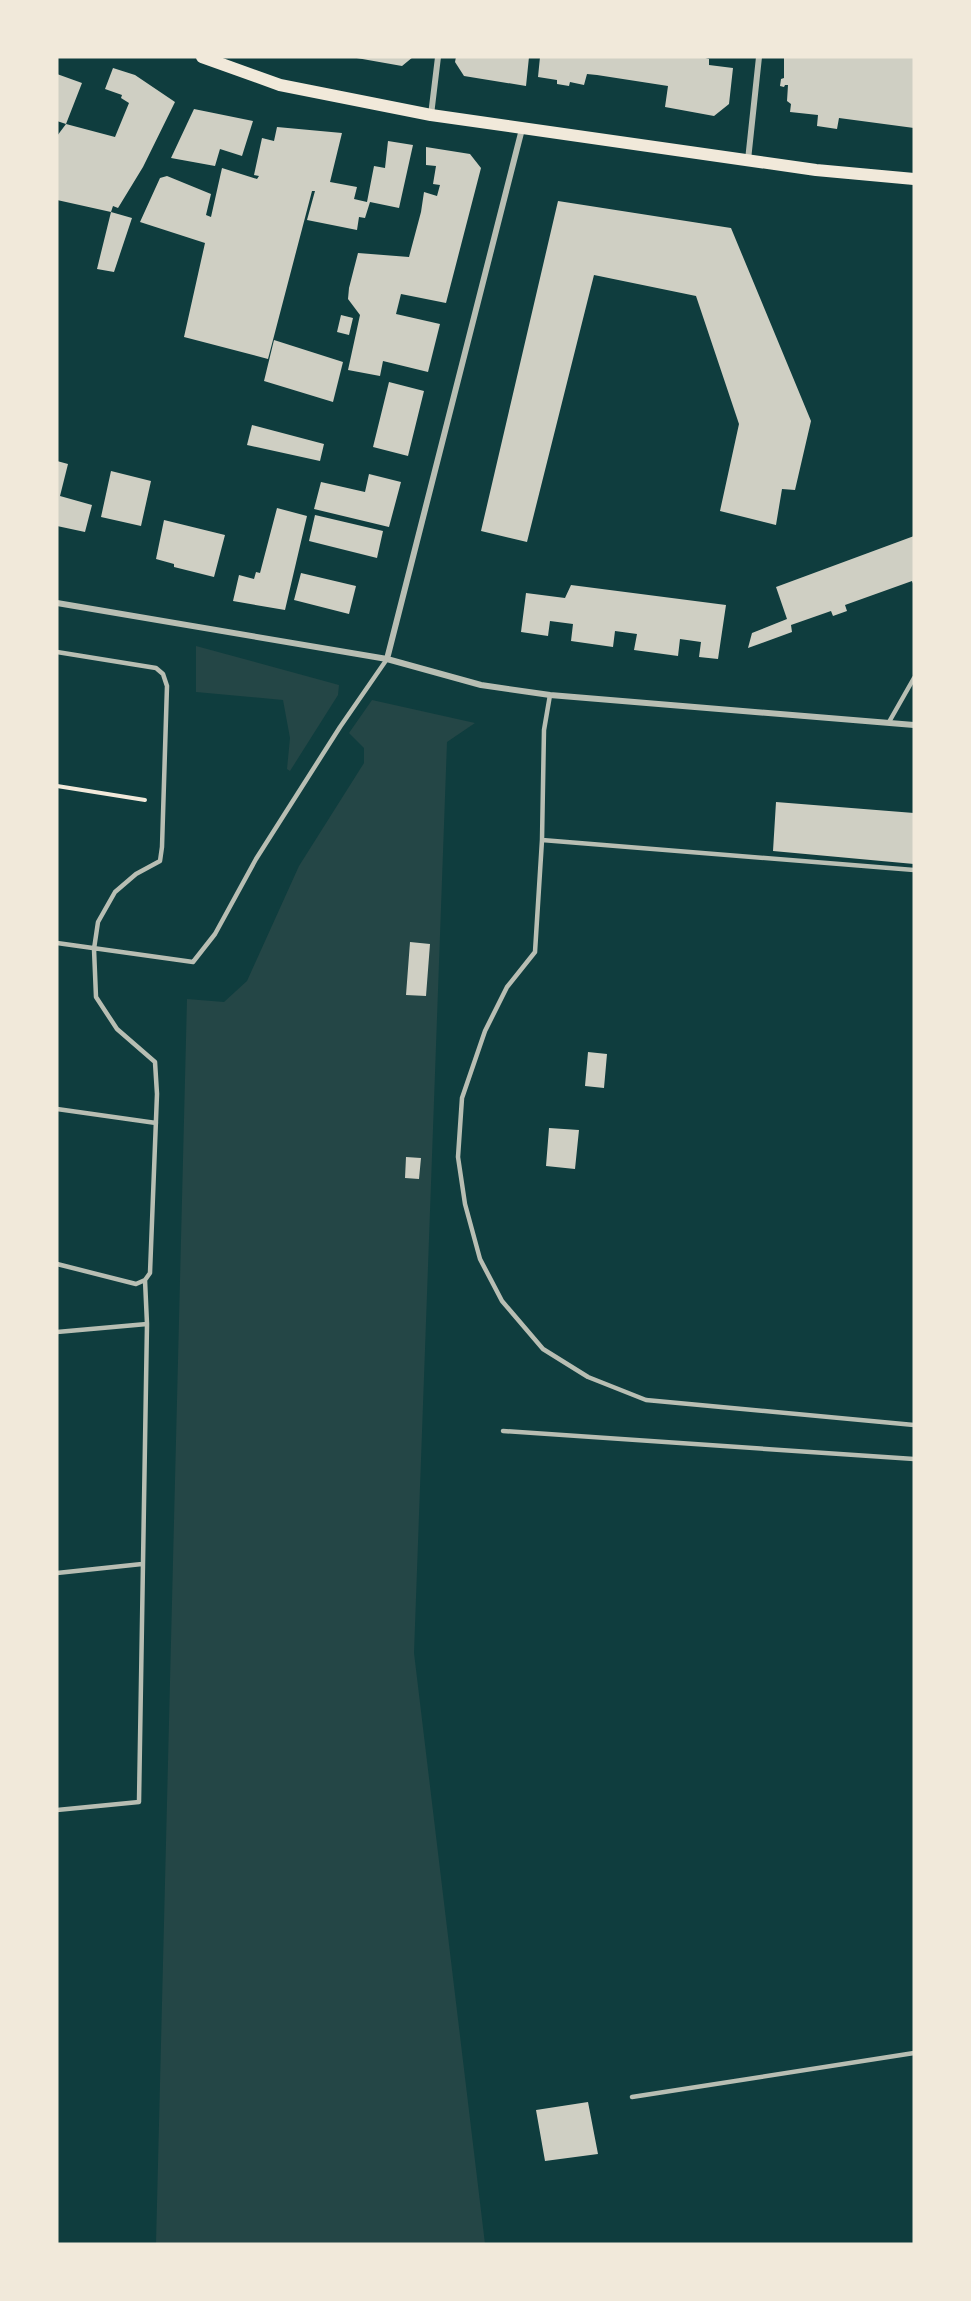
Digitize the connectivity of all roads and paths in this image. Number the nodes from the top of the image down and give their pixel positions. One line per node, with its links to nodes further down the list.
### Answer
1 (201, 57): 4 (main road)
2 (438, 57): 4 (street)
3 (759, 57): 6 (street)
4 (431, 115): 5 (main road)
5 (522, 129): 6 (main road); 10 (street)
6 (748, 160): 7 (main road)
7 (914, 179)
8 (57, 603): 10 (street)
9 (57, 652): 16 (lane)
10 (387, 659): 12 (street); 20 (lane)
11 (914, 678): 13 (lane)
12 (550, 694): 13 (street); 17 (lane)
13 (889, 722): 14 (street)
14 (914, 725)
15 (57, 786): 16 (path)
16 (164, 802): 20 (lane)
17 (542, 840): 18 (lane); 27 (lane)
18 (914, 870)
19 (57, 944): 20 (lane)
20 (94, 949): 22 (lane)
21 (57, 1109): 22 (lane)
22 (156, 1123): 24 (lane)
23 (57, 1264): 24 (lane)
24 (145, 1280): 25 (lane)
25 (147, 1324): 26 (lane); 30 (lane)
26 (57, 1332)
27 (914, 1425)
28 (503, 1431): 29 (lane)
29 (914, 1459)
30 (142, 1564): 31 (lane); 32 (lane)
31 (57, 1573)
32 (57, 1810)
33 (914, 2053): 34 (lane)
34 (632, 2097)

